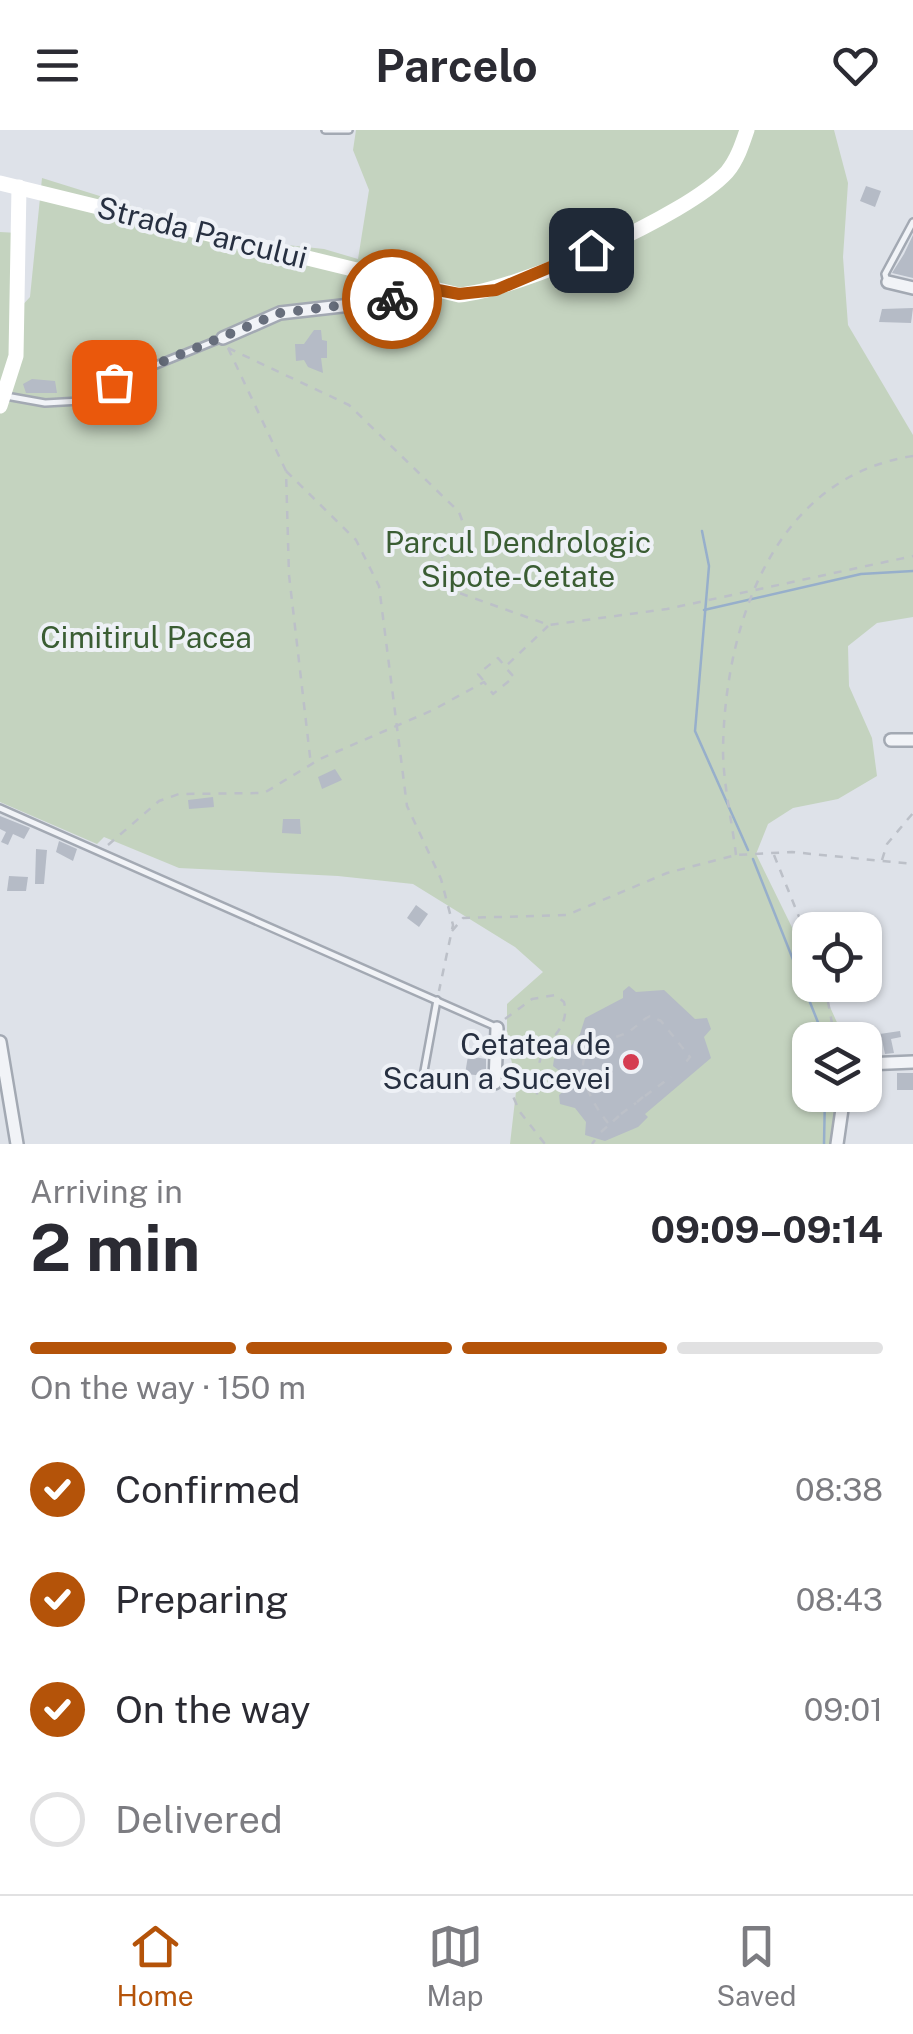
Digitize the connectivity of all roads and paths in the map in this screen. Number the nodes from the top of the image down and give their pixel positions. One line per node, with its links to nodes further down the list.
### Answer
1 (324, 130): 2 (lane)
2 (348, 130)
3 (747, 130): 8 (main road, Strada Parcului)
4 (0, 182): 5 (main road, Strada Parcului)
5 (19, 187): 8 (main road, Strada Parcului); 11 (main road)
6 (913, 222): 7 (lane)
7 (888, 282): 9 (street)
8 (422, 287): 10 (street)
9 (913, 288)
10 (225, 343): 11 (lane); 13 (path); 16 (path)
11 (3, 401)
12 (913, 456): 15 (path)
13 (286, 471): 19 (path); 22 (path)
14 (913, 556): 15 (path)
15 (758, 588): 16 (path); 27 (path)
16 (549, 625): 17 (path)
17 (505, 667): 18 (path); 18 (path)
18 (484, 682): 19 (path)
19 (396, 727): 22 (path); 31 (path)
20 (891, 740): 21 (street)
21 (913, 740)
22 (310, 765): 26 (path)
23 (0, 808): 26 (lane)
24 (913, 813): 28 (path)
25 (773, 853): 27 (path); 28 (path); 30 (path)
26 (102, 854): 32 (lane)
27 (736, 855): 31 (path)
28 (882, 861): 29 (path)
29 (913, 864)
30 (797, 912)
31 (452, 931): 32 (path)
32 (437, 1000): 33 (lane); 38 (lane)
33 (497, 1028): 40 (street); 41 (path)
34 (0, 1042): 45 (street)
35 (913, 1062): 36 (street)
36 (882, 1063)
37 (682, 1066): 43 (path)
38 (424, 1071)
39 (671, 1076): 43 (path)
40 (499, 1080): 46 (path)
41 (537, 1098)
42 (842, 1112): 47 (street)
43 (608, 1123): 44 (path)
44 (601, 1132)
45 (17, 1144)
46 (544, 1144)
47 (837, 1144)

